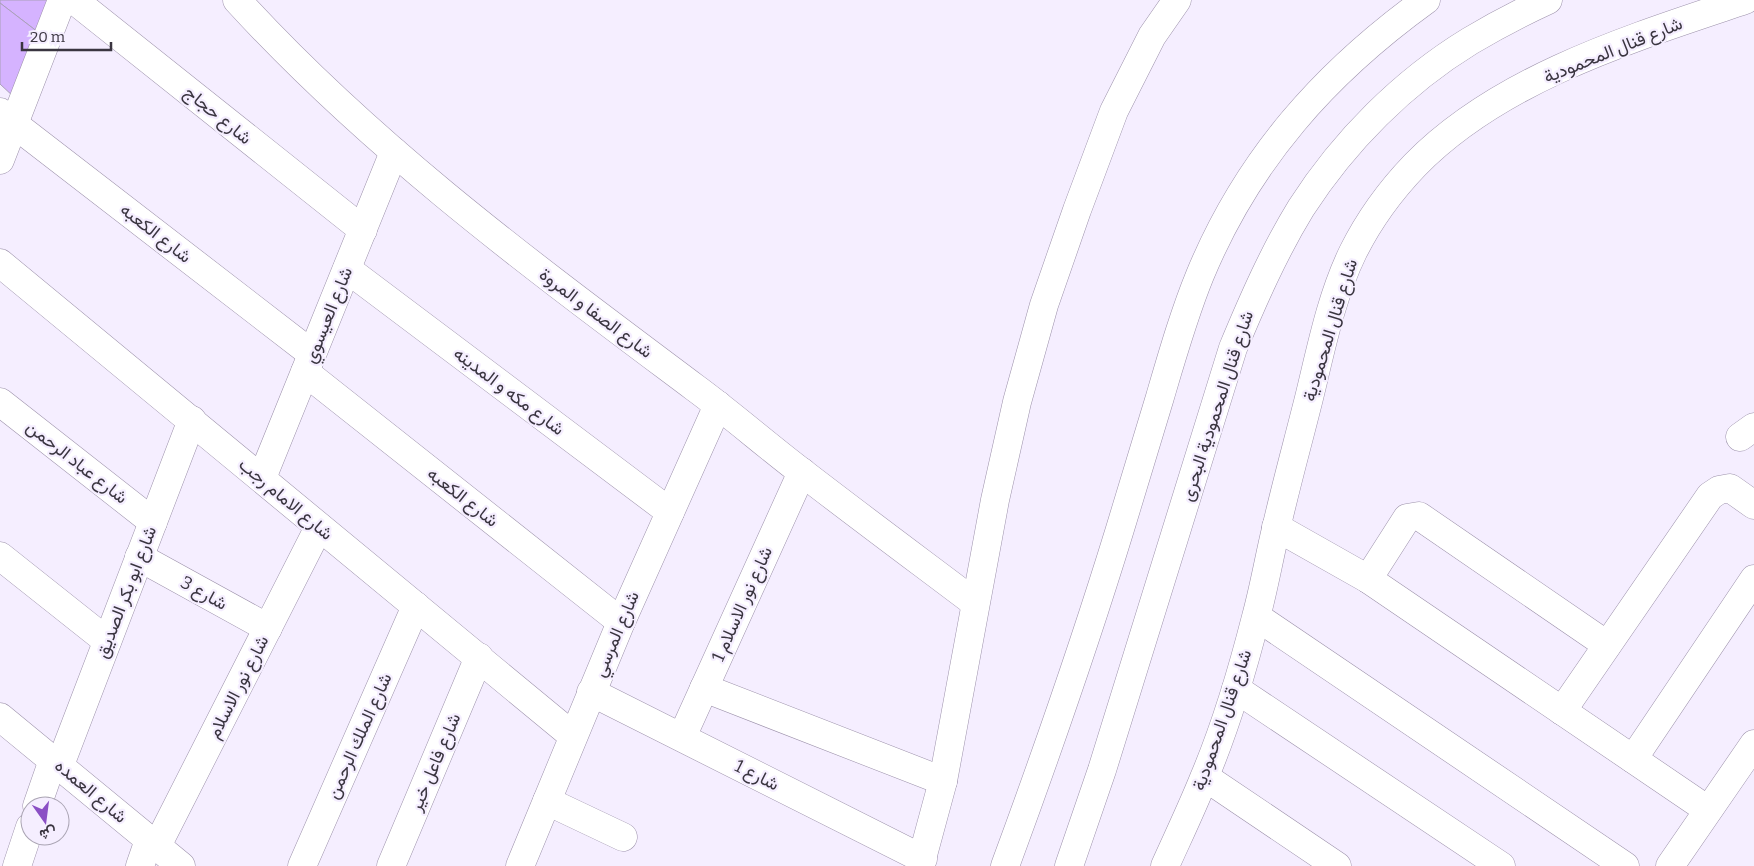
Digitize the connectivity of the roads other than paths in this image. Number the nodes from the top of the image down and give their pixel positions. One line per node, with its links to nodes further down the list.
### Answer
1 (62, 0): 8 (street)
2 (74, 0): 11 (street, شارع حجاج)
3 (237, 0): 9 (street, شارع الصفا و المروة)
4 (1177, 0): 29 (street)
5 (1426, 0): 61 (street)
6 (1548, 0): 62 (street, شارع قنال المحمودية البحرى)
7 (1745, 0): 24 (street, شارع قنال المحمودية)
8 (7, 118): 10 (street); 14 (street, شارع الكعبه)
9 (394, 152): 11 (street, شارع العيسوي); 16 (street, شارع الصفا و المروة)
10 (0, 160)
11 (363, 230): 13 (street, شارع العيسوي)
12 (0, 263): 17 (street, شارع الامام رجب)
13 (347, 269): 14 (street, شارع العيسوي); 21 (street, شارع مكه و المدينه)
14 (309, 363): 19 (street, شارع العيسوي); 32 (street, شارع الكعبه)
15 (0, 402): 22 (street, شارع عباد الرحمن)
16 (718, 405): 18 (street, شارع الصفا و المروة); 21 (street, شارع المرسي)
17 (192, 420): 19 (street, شارع الامام رجب); 22 (street, شارع ابو بكر الصديق)
18 (802, 472): 29 (street, شارع الصفا و المروة); 37 (street, شارع نور الاسلام 1)
19 (262, 478): 23 (street, شارع الامام رجب)
20 (1754, 505): 35 (street)
21 (670, 512): 32 (street, شارع المرسي)
22 (153, 522): 26 (street, شارع ابو بكر الصديق)
23 (319, 527): 30 (street, شارع الامام رجب); 33 (street, شارع نور الاسلام)
24 (1276, 527): 27 (street); 31 (street, شارع قنال المحمودية)
25 (0, 556): 34 (street)
26 (139, 558): 33 (street, شارع 3); 34 (street, شارع ابو بكر الصديق)
27 (1368, 579): 35 (street); 40 (street)
28 (1754, 579): 45 (street)
29 (975, 603): 48 (street)
30 (416, 606): 36 (street, شارع الامام رجب); 58 (street, شارع الملك الرحمن)
31 (1257, 616): 38 (street, شارع قنال المحمودية); 66 (street)
32 (621, 622): 39 (street, شارع المرسي)
33 (268, 628): 54 (street, شارع نور الاسلام)
34 (107, 641): 46 (street, شارع ابو بكر الصديق)
35 (1607, 645): 40 (street)
36 (479, 658): 42 (street, شارع الامام رجب); 59 (street, شارع فاعل خير)
37 (704, 688): 43 (street, شارع نور الاسلام 1); 48 (street)
38 (1236, 689): 47 (street, شارع قنال المحمودية); 65 (street)
39 (592, 692): 42 (street, شارع المرسي); 43 (street, شارع 1)
40 (1562, 711): 45 (street)
41 (0, 717): 46 (street, شارع العمده)
42 (573, 736): 50 (street, شارع المرسي)
43 (682, 737): 55 (street, شارع 1)
44 (1754, 744): 51 (street)
45 (1632, 759): 51 (street)
46 (56, 762): 49 (street, شارع ابو بكر الصديق); 54 (street, شارع العمده)
47 (1205, 777): 63 (street, شارع قنال المحمودية); 64 (street)
48 (943, 782): 55 (street)
49 (41, 796)
50 (547, 800): 52 (street); 60 (street, شارع المرسي)
51 (1708, 810): 67 (street)
52 (623, 837)
53 (24, 846): 56 (street)
54 (149, 851): 57 (street, شارع العمده)
55 (922, 862)
56 (17, 866)
57 (181, 866)
58 (302, 866)
59 (391, 866)
60 (520, 866)
61 (1005, 866)
62 (1069, 866)
63 (1165, 866)
64 (1337, 866)
65 (1501, 866)
66 (1625, 866)
67 (1670, 866)

